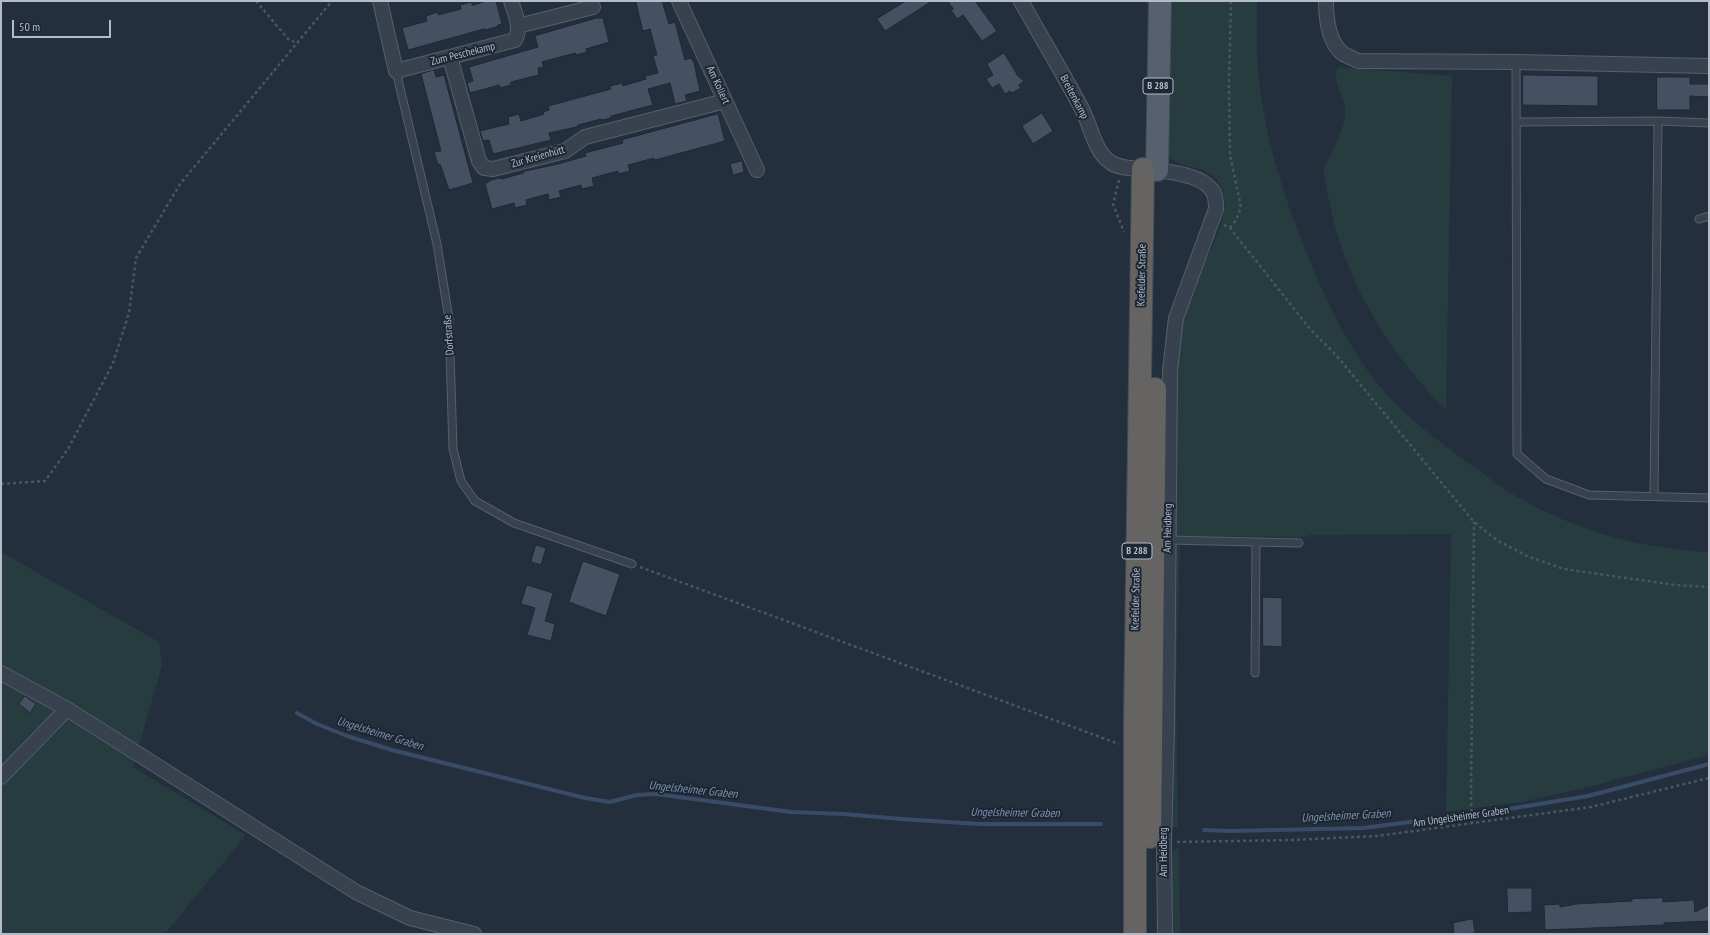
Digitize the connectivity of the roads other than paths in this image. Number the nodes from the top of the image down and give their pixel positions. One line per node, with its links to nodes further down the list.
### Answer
1 (380, 1): 13 (street, Dorfstraße)
2 (512, 1): 9 (street)
3 (679, 1): 14 (street, Am Kollert)
4 (1020, 1): 19 (street, Breitenkamp)
5 (1145, 1): 19 (main road, Krefelder Straße / B 288)
6 (1160, 1): 19 (main road, Krefelder Straße / B 288)
7 (1326, 1): 11 (street)
8 (593, 7): 9 (street)
9 (518, 26): 10 (street, Zum Peschekamp)
10 (450, 57): 13 (street, Zum Peschekamp); 14 (street, Zur Kreienhütt)
11 (1516, 62): 12 (street); 15 (lane)
12 (1709, 66)
13 (396, 71): 27 (lane, Dorfstraße)
14 (725, 101): 18 (street, Am Kollert)
15 (1517, 122): 16 (lane); 22 (lane)
16 (1658, 122): 17 (lane); 22 (lane)
17 (1709, 123)
18 (757, 170)
19 (1150, 170): 24 (street, Am Heidberg); 33 (highway, Krefelder Straße / B 288); 34 (highway, Krefelder Straße / B 288)
20 (1709, 216): 21 (lane)
21 (1699, 220)
22 (1654, 496): 23 (lane)
23 (1709, 498)
24 (1168, 540): 25 (lane); 35 (street, Am Heidberg)
25 (1256, 542): 26 (lane); 29 (lane)
26 (1299, 543)
27 (632, 564)
28 (1, 673): 30 (street)
29 (1255, 673)
30 (67, 709): 31 (street); 32 (street)
31 (1, 778)
32 (474, 934)
33 (1135, 934)
34 (1148, 934)
35 (1165, 934)

